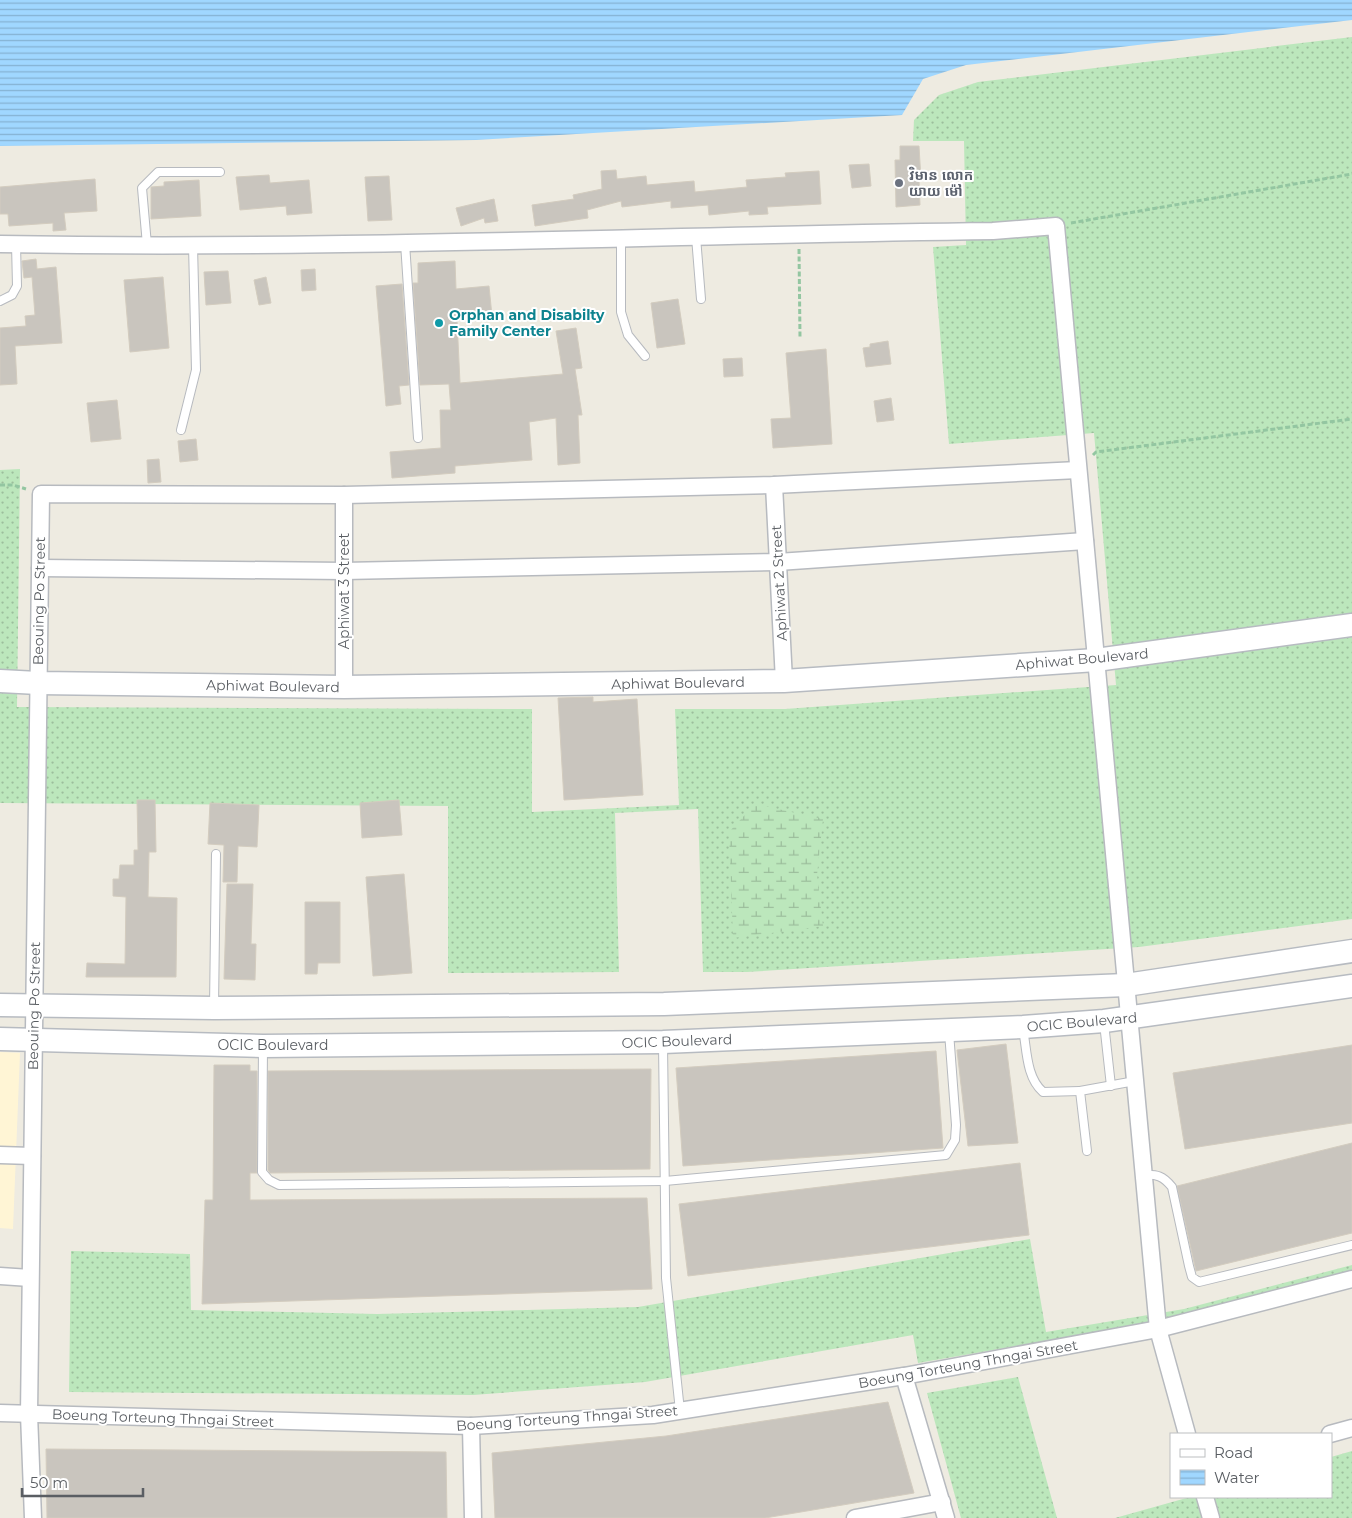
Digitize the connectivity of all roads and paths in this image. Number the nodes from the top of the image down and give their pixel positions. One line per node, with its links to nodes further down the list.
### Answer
1 (220, 172): 9 (lane)
2 (1352, 174): 3 (path)
3 (1056, 226): 4 (street); 18 (street)
4 (799, 233): 5 (street); 13 (path)
5 (696, 237): 6 (street); 11 (lane)
6 (621, 239): 7 (street); 14 (lane)
7 (406, 243): 10 (street); 17 (lane)
8 (8, 244): 9 (street); 12 (lane)
9 (147, 245): 10 (street)
10 (193, 245): 16 (lane)
11 (702, 299)
12 (0, 301)
13 (800, 337)
14 (645, 356)
15 (1352, 419): 18 (path)
16 (181, 430)
17 (418, 438)
18 (1078, 470): 20 (street); 23 (street)
19 (0, 485): 21 (path)
20 (774, 485): 22 (street); 24 (street, Aphiwat 2 Street)
21 (41, 494): 22 (street); 25 (street, Beouing Po Street)
22 (344, 495): 26 (street, Aphiwat 3 Street)
23 (1085, 541): 24 (street); 28 (street)
24 (778, 562): 26 (street); 30 (street, Aphiwat 2 Street)
25 (40, 568): 26 (street); 31 (street, Beouing Po Street)
26 (344, 571): 32 (street, Aphiwat 3 Street)
27 (1352, 625): 28 (street, Aphiwat Boulevard)
28 (1096, 660): 30 (street, Aphiwat Boulevard); 35 (street)
29 (0, 681): 31 (street, Aphiwat Boulevard)
30 (784, 681): 32 (street, Aphiwat Boulevard)
31 (38, 683): 32 (street, Aphiwat Boulevard); 38 (street, Beouing Po Street)
32 (344, 687)
33 (216, 854): 39 (lane)
34 (1352, 951): 35 (street)
35 (1126, 984): 39 (street); 40 (street)
36 (1352, 986): 40 (street, OCIC Boulevard)
37 (0, 1005): 38 (street)
38 (34, 1006): 39 (street); 45 (street, Beouing Po Street)
39 (214, 1008)
40 (1129, 1018): 41 (street, OCIC Boulevard); 48 (street)
41 (1104, 1021): 42 (street, OCIC Boulevard); 49 (lane)
42 (1023, 1027): 43 (street, OCIC Boulevard); 50 (lane)
43 (949, 1030): 46 (street, OCIC Boulevard); 55 (lane)
44 (0, 1039): 45 (street, OCIC Boulevard)
45 (34, 1041): 47 (street, OCIC Boulevard); 53 (street, Beouing Po Street)
46 (663, 1042): 47 (street, OCIC Boulevard); 55 (lane)
47 (263, 1046): 55 (lane)
48 (1135, 1081): 49 (lane); 54 (street)
49 (1111, 1086): 50 (lane)
50 (1080, 1090): 51 (lane)
51 (1087, 1151)
52 (0, 1155): 53 (street)
53 (32, 1156): 58 (street, Beouing Po Street)
54 (1143, 1175): 56 (lane); 60 (street)
55 (665, 1181): 62 (lane)
56 (1352, 1245)
57 (0, 1276): 58 (street)
58 (30, 1278): 64 (street, Beouing Po Street)
59 (1352, 1279): 60 (street, Boeung Torteung Thngai Street)
60 (1158, 1330): 61 (street, Boeung Torteung Thngai Street); 67 (street)
61 (904, 1376): 62 (street, Boeung Torteung Thngai Street); 70 (street)
62 (680, 1411): 65 (street, Boeung Torteung Thngai Street)
63 (0, 1413): 64 (street, Boeung Torteung Thngai Street)
64 (29, 1414): 65 (street, Boeung Torteung Thngai Street); 71 (street, Beouing Po Street)
65 (471, 1426): 72 (street)
66 (1352, 1428): 68 (street)
67 (1187, 1433)
68 (1332, 1433)
69 (1205, 1498): 75 (street)
70 (942, 1502): 73 (street); 74 (street)
71 (33, 1518)
72 (472, 1518)
73 (855, 1518)
74 (946, 1518)
75 (1211, 1518)

